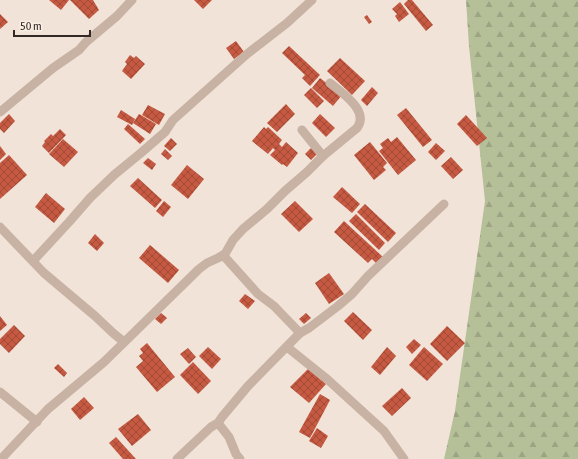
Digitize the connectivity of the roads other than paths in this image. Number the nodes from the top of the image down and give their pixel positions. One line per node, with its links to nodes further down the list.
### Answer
1 (132, 0): 4 (street)
2 (312, 0): 10 (street)
3 (330, 83): 6 (street)
4 (0, 112)
5 (302, 130): 6 (street)
6 (323, 156): 9 (street)
7 (444, 204): 11 (street)
8 (0, 227): 10 (street)
9 (223, 255): 11 (street); 12 (street)
10 (33, 261): 12 (street)
11 (300, 333): 13 (street)
12 (124, 342): 15 (street)
13 (287, 347): 16 (street); 20 (street)
14 (0, 392): 15 (street)
15 (36, 422): 17 (street)
16 (218, 423): 18 (street); 19 (street)
17 (1, 459)
18 (177, 459)
19 (240, 459)
20 (404, 459)

